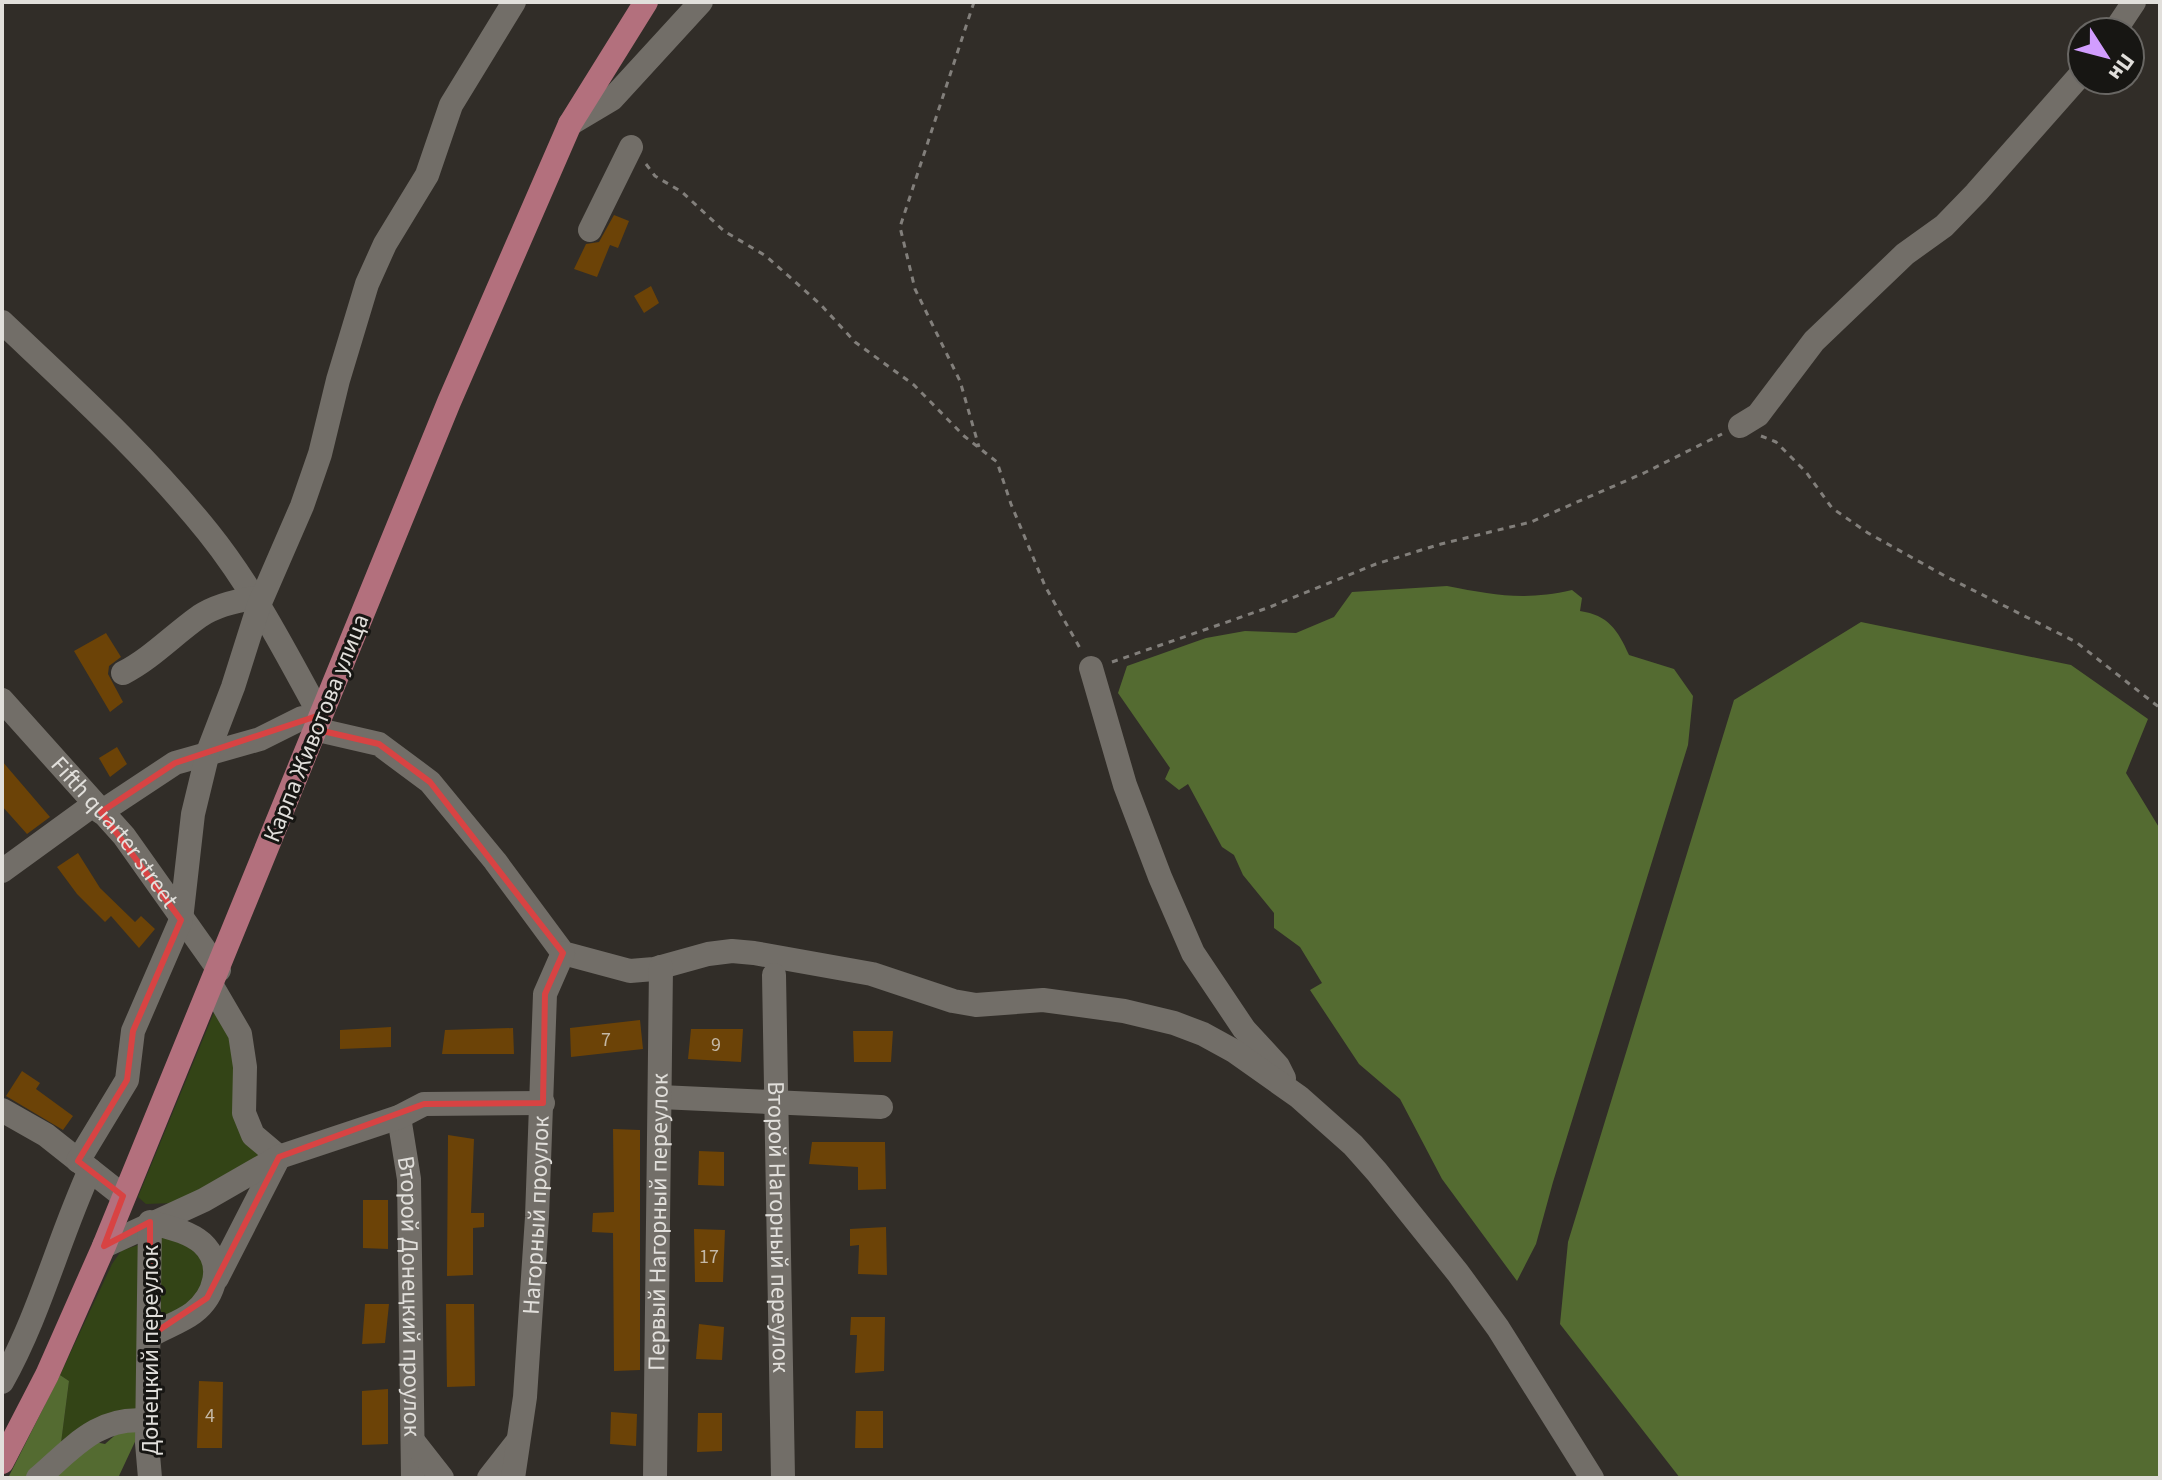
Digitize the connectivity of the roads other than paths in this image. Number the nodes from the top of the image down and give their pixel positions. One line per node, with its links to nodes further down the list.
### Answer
1 (514, 2): 10 (street)
2 (646, 2): 5 (main road, Карпа Животова улица)
3 (701, 2): 5 (street)
4 (2066, 91): 9 (street)
5 (570, 124): 14 (main road, Карпа Животова улица)
6 (631, 147): 7 (street)
7 (590, 230)
8 (2, 322): 10 (street)
9 (1740, 426)
10 (256, 601): 12 (street); 14 (street); 15 (street)
11 (1091, 668): 23 (street)
12 (123, 673)
13 (2, 700): 16 (street, Fifth quarter street)
14 (317, 722): 15 (street); 19 (street); 22 (main road, Карпа Животова улица)
15 (208, 752): 16 (street); 18 (street)
16 (97, 809): 17 (street); 18 (street, Fifth quarter street)
17 (2, 871)
18 (181, 920): 22 (street, Fifth quarter street); 31 (street)
19 (563, 953): 20 (street); 26 (street, Нагорный проулок)
20 (661, 967): 23 (street); 24 (street, Первый Нагорный переулок)
21 (774, 975): 25 (street, Второй Нагорный переулок)
22 (215, 978): 30 (street, Fifth quarter street); 32 (main road, Карпа Животова улица)
23 (1292, 1092): 50 (street)
24 (660, 1097): 25 (street); 48 (street, Первый Нагорный переулок)
25 (777, 1101): 27 (street); 49 (street, Второй Нагорный переулок)
26 (543, 1103): 29 (street); 39 (street, Нагорный проулок)
27 (881, 1107)
28 (2, 1110): 31 (street)
29 (399, 1117): 30 (street); 40 (street, Второй Донецкий проулок)
30 (279, 1157): 33 (street); 35 (street)
31 (84, 1165): 32 (street); 37 (street)
32 (123, 1196): 34 (main road, Карпа Животова улица)
33 (150, 1222): 34 (street); 35 (street); 36 (street, Донецкий переулок)
34 (104, 1246): 41 (main road, Карпа Животова улица)
35 (217, 1278): 36 (street)
36 (150, 1336): 38 (street, Донецкий переулок)
37 (2, 1382)
38 (148, 1421): 42 (street); 43 (street, Донецкий переулок)
39 (520, 1440): 46 (street); 47 (street, Нагорный проулок)
40 (413, 1441): 44 (street, Второй Донецкий проулок); 45 (street)
41 (2, 1462)
42 (38, 1478)
43 (150, 1478)
44 (413, 1478)
45 (442, 1478)
46 (489, 1478)
47 (513, 1478)
48 (655, 1478)
49 (783, 1478)
50 (1592, 1478)

